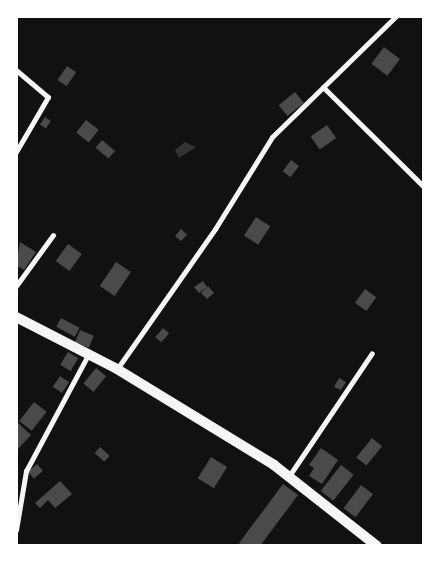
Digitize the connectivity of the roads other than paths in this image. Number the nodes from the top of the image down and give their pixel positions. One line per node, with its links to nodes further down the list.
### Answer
1 (396, 16): 3 (street)
2 (16, 70): 4 (street)
3 (323, 87): 5 (street); 11 (street)
4 (16, 152)
5 (424, 187)
6 (52, 234): 7 (street)
7 (16, 286)
8 (16, 317): 10 (main road)
9 (372, 353): 12 (street)
10 (88, 355): 11 (main road); 13 (street)
11 (118, 369): 12 (main road)
12 (289, 476): 14 (main road)
13 (16, 530)
14 (377, 546)

